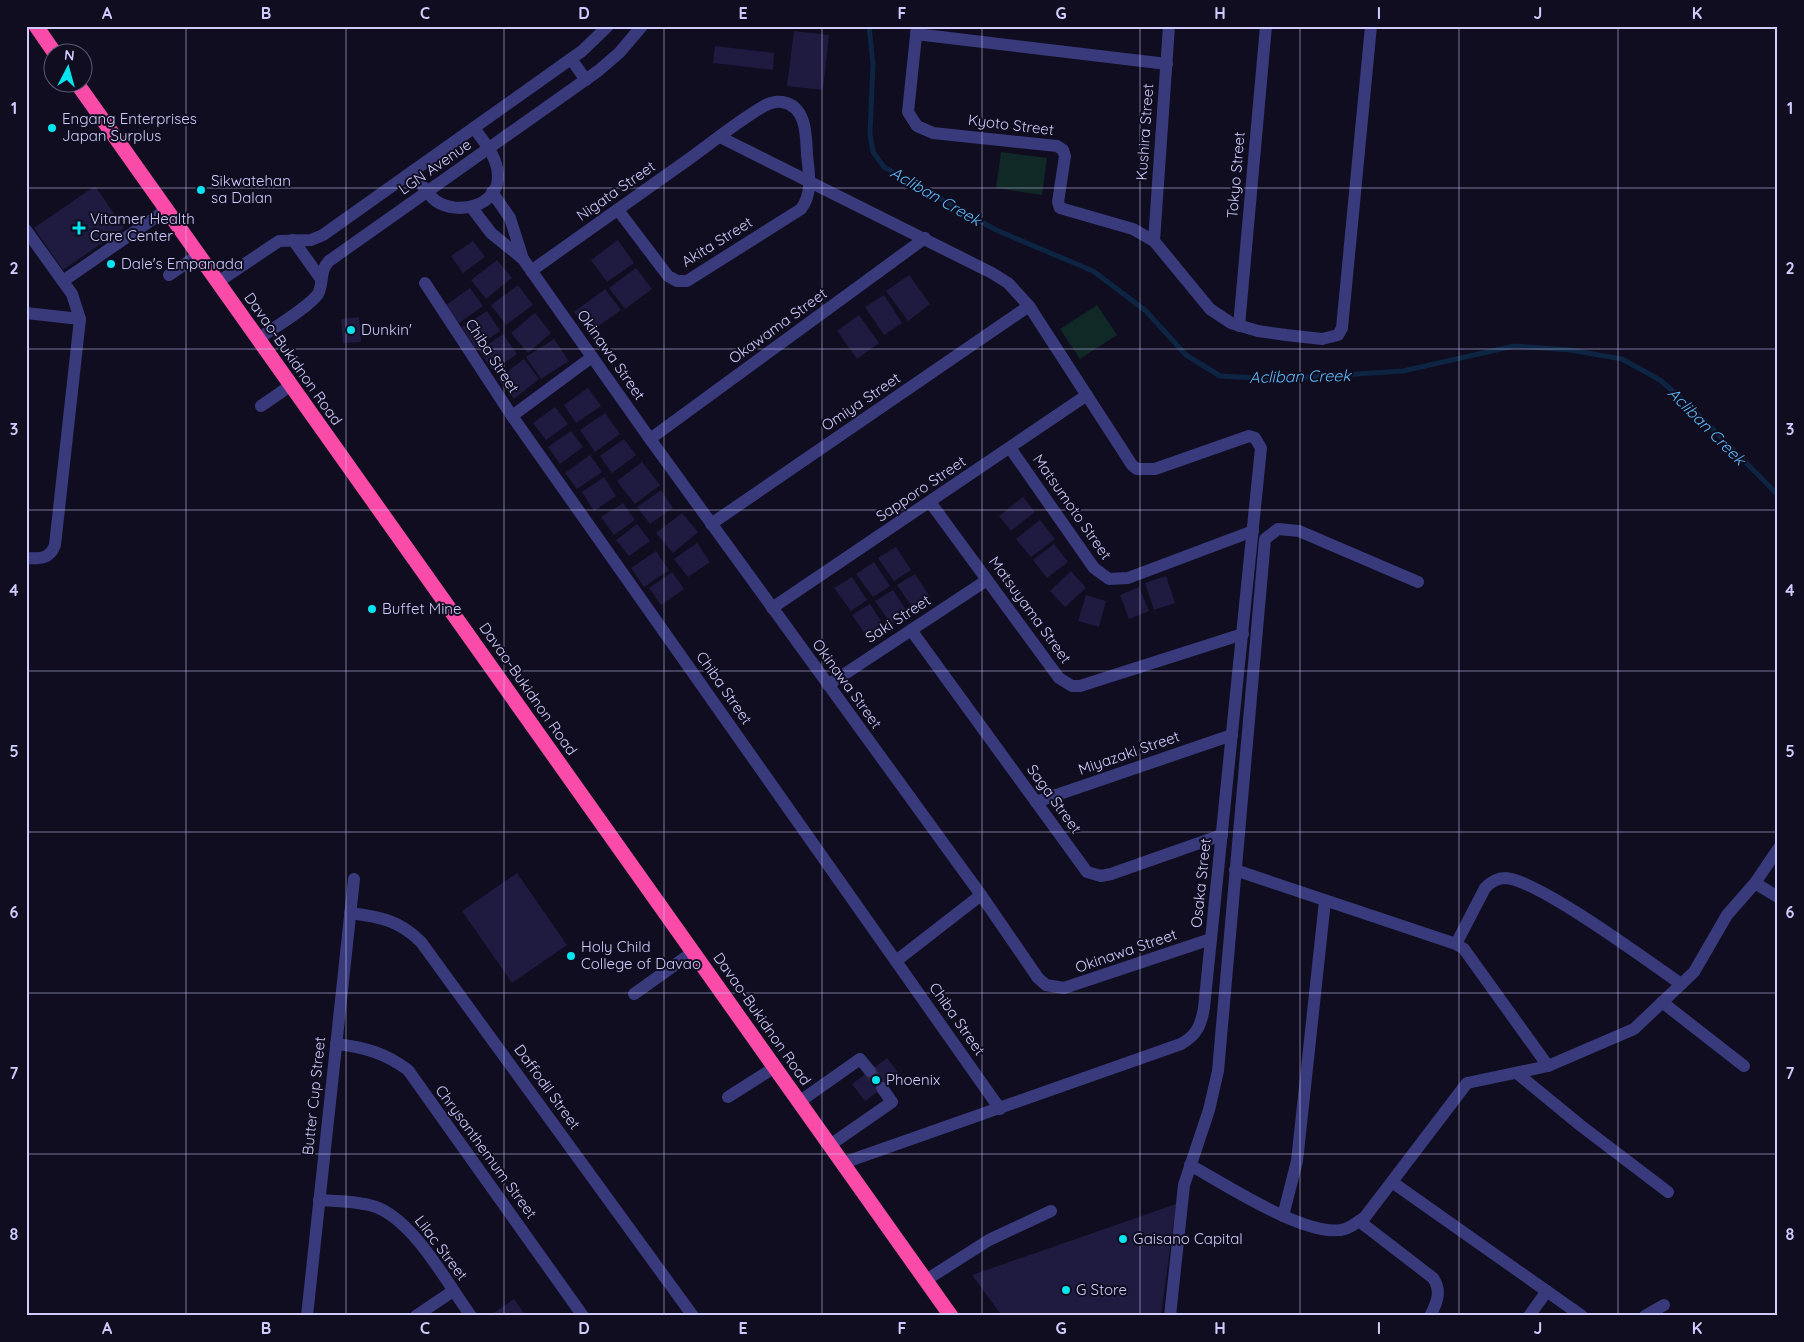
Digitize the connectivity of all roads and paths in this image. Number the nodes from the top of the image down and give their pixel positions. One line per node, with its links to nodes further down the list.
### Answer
1 (36, 26): 8 (highway)
2 (608, 26): 9 (street, LGN Avenue)
3 (642, 26): 11 (street, LGN Avenue)
4 (1170, 26): 10 (street, Kushira Street)
5 (1266, 26): 38 (street, Tokyo Street)
6 (1371, 26): 38 (street, Kyoto Street)
7 (916, 30): 10 (street); 26 (street, Kyoto Street)
8 (47, 42)
9 (571, 59): 11 (street); 13 (street, LGN Avenue)
10 (1167, 64): 26 (street, Kushira Street)
11 (586, 80): 15 (street, LGN Avenue)
12 (83, 92): 21 (highway, Davao-Bukidnon Road)
13 (474, 128): 15 (street); 16 (street, LGN Avenue)
14 (720, 137): 17 (street); 17 (street, Nigata Street); 22 (street, Nigata Street)
15 (489, 149): 18 (street, LGN Avenue); 19 (street)
16 (413, 171): 18 (street); 25 (street, LGN Avenue)
17 (810, 181): 22 (street, Akita Street); 24 (street)
18 (427, 192): 20 (street); 31 (street, LGN Avenue)
19 (492, 192): 20 (street); 28 (street)
20 (472, 208): 28 (street)
21 (166, 210): 27 (highway, Davao-Bukidnon Road); 32 (street)
22 (618, 210): 29 (street, Nigata Street)
23 (26, 230): 32 (street)
24 (925, 238): 35 (street); 45 (street, Okawama Street)
25 (293, 240): 31 (street); 33 (street, LGN Avenue)
26 (1154, 241): 38 (street, Kyoto Street)
27 (198, 255): 30 (street); 33 (highway, Davao-Bukidnon Road)
28 (522, 259): 29 (street, Okinawa Street)
29 (531, 271): 40 (street, Okinawa Street)
30 (169, 275)
31 (321, 279): 39 (street, LGN Avenue)
32 (63, 281): 37 (street)
33 (218, 282): 39 (highway, Davao-Bukidnon Road)
34 (425, 283): 44 (street, Chiba Street)
35 (1029, 306): 42 (street); 48 (street, Omiya Street)
36 (26, 313): 37 (street)
37 (80, 319): 50 (street)
38 (1239, 326)
39 (258, 339): 41 (highway, Davao-Bukidnon Road)
40 (592, 357): 44 (street); 45 (street, Okinawa Street)
41 (290, 386): 43 (street); 70 (highway, Davao-Bukidnon Road)
42 (1087, 395): 46 (street, Sapporo Street); 49 (street, Osaka Street)
43 (262, 406)
44 (512, 416): 71 (street, Chiba Street)
45 (650, 439): 48 (street, Okinawa Street)
46 (1010, 448): 47 (street, Sapporo Street); 49 (street, Matsumoto Street)
47 (930, 502): 51 (street, Matsuyama Street); 53 (street, Sapporo Street)
48 (712, 524): 53 (street, Okinawa Street)
49 (1253, 531): 55 (street, Osaka Street)
50 (26, 558)
51 (987, 580): 54 (street, Saki Street); 55 (street, Matsuyama Street)
52 (1418, 582): 61 (street)
53 (772, 608): 56 (street, Okinawa Street)
54 (911, 630): 56 (street, Saki Street); 58 (street, Saga Street)
55 (1243, 634): 57 (street, Osaka Street)
56 (828, 685): 64 (street, Okinawa Street)
57 (1232, 735): 58 (street, Miyazaki Street); 59 (street, Osaka Street)
58 (1036, 802): 59 (street, Saga Street)
59 (1222, 835): 68 (street, Osaka Street)
60 (1778, 849): 63 (street)
61 (1235, 870): 66 (street); 87 (street)
62 (354, 879): 67 (street, Butter Cup Street)
63 (1755, 883): 65 (street); 72 (street)
64 (981, 894): 68 (street, Okinawa Street); 71 (street)
65 (1778, 897)
66 (1325, 901): 69 (street); 92 (street)
67 (350, 913): 75 (street, Butter Cup Street); 102 (street, Daffodil Street)
68 (1211, 939): 84 (street, Osaka Street)
69 (1456, 944): 72 (street); 76 (street)
70 (693, 952): 73 (street); 78 (highway, Davao-Bukidnon Road)
71 (896, 961): 84 (street, Chiba Street)
72 (1681, 984): 74 (street)
73 (634, 994)
74 (1662, 1002): 76 (street); 77 (street)
75 (336, 1044): 90 (street, Butter Cup Street); 101 (street, Chrysanthemum Street)
76 (1548, 1066): 80 (street)
77 (1744, 1066)
78 (775, 1067): 82 (street); 83 (highway, Davao-Bukidnon Road)
79 (870, 1071): 83 (street)
80 (1518, 1074): 88 (street); 89 (street)
81 (882, 1088): 85 (street)
82 (728, 1098)
83 (800, 1102): 85 (highway, Davao-Bukidnon Road)
84 (1000, 1109): 86 (street, Osaka Street)
85 (830, 1146): 86 (highway, Davao-Bukidnon Road)
86 (843, 1163): 94 (highway, Davao-Bukidnon Road)
87 (1190, 1165): 92 (street); 104 (street)
88 (1392, 1182): 93 (street); 96 (street)
89 (1668, 1192)
90 (319, 1200): 95 (street, Lilac Street); 98 (street, Butter Cup Street)
91 (1051, 1211): 94 (street)
92 (1283, 1216): 93 (street)
93 (1359, 1221): 105 (street)
94 (926, 1280): 103 (highway, Davao-Bukidnon Road)
95 (453, 1291): 99 (street); 100 (street, Lilac Street)
96 (1547, 1291): 106 (street); 107 (street)
97 (1664, 1305): 108 (street)
98 (307, 1316)
99 (416, 1316)
100 (471, 1316)
101 (583, 1316)
102 (693, 1316)
103 (951, 1316)
104 (1170, 1316)
105 (1430, 1316)
106 (1529, 1316)
107 (1582, 1316)
108 (1645, 1316)

